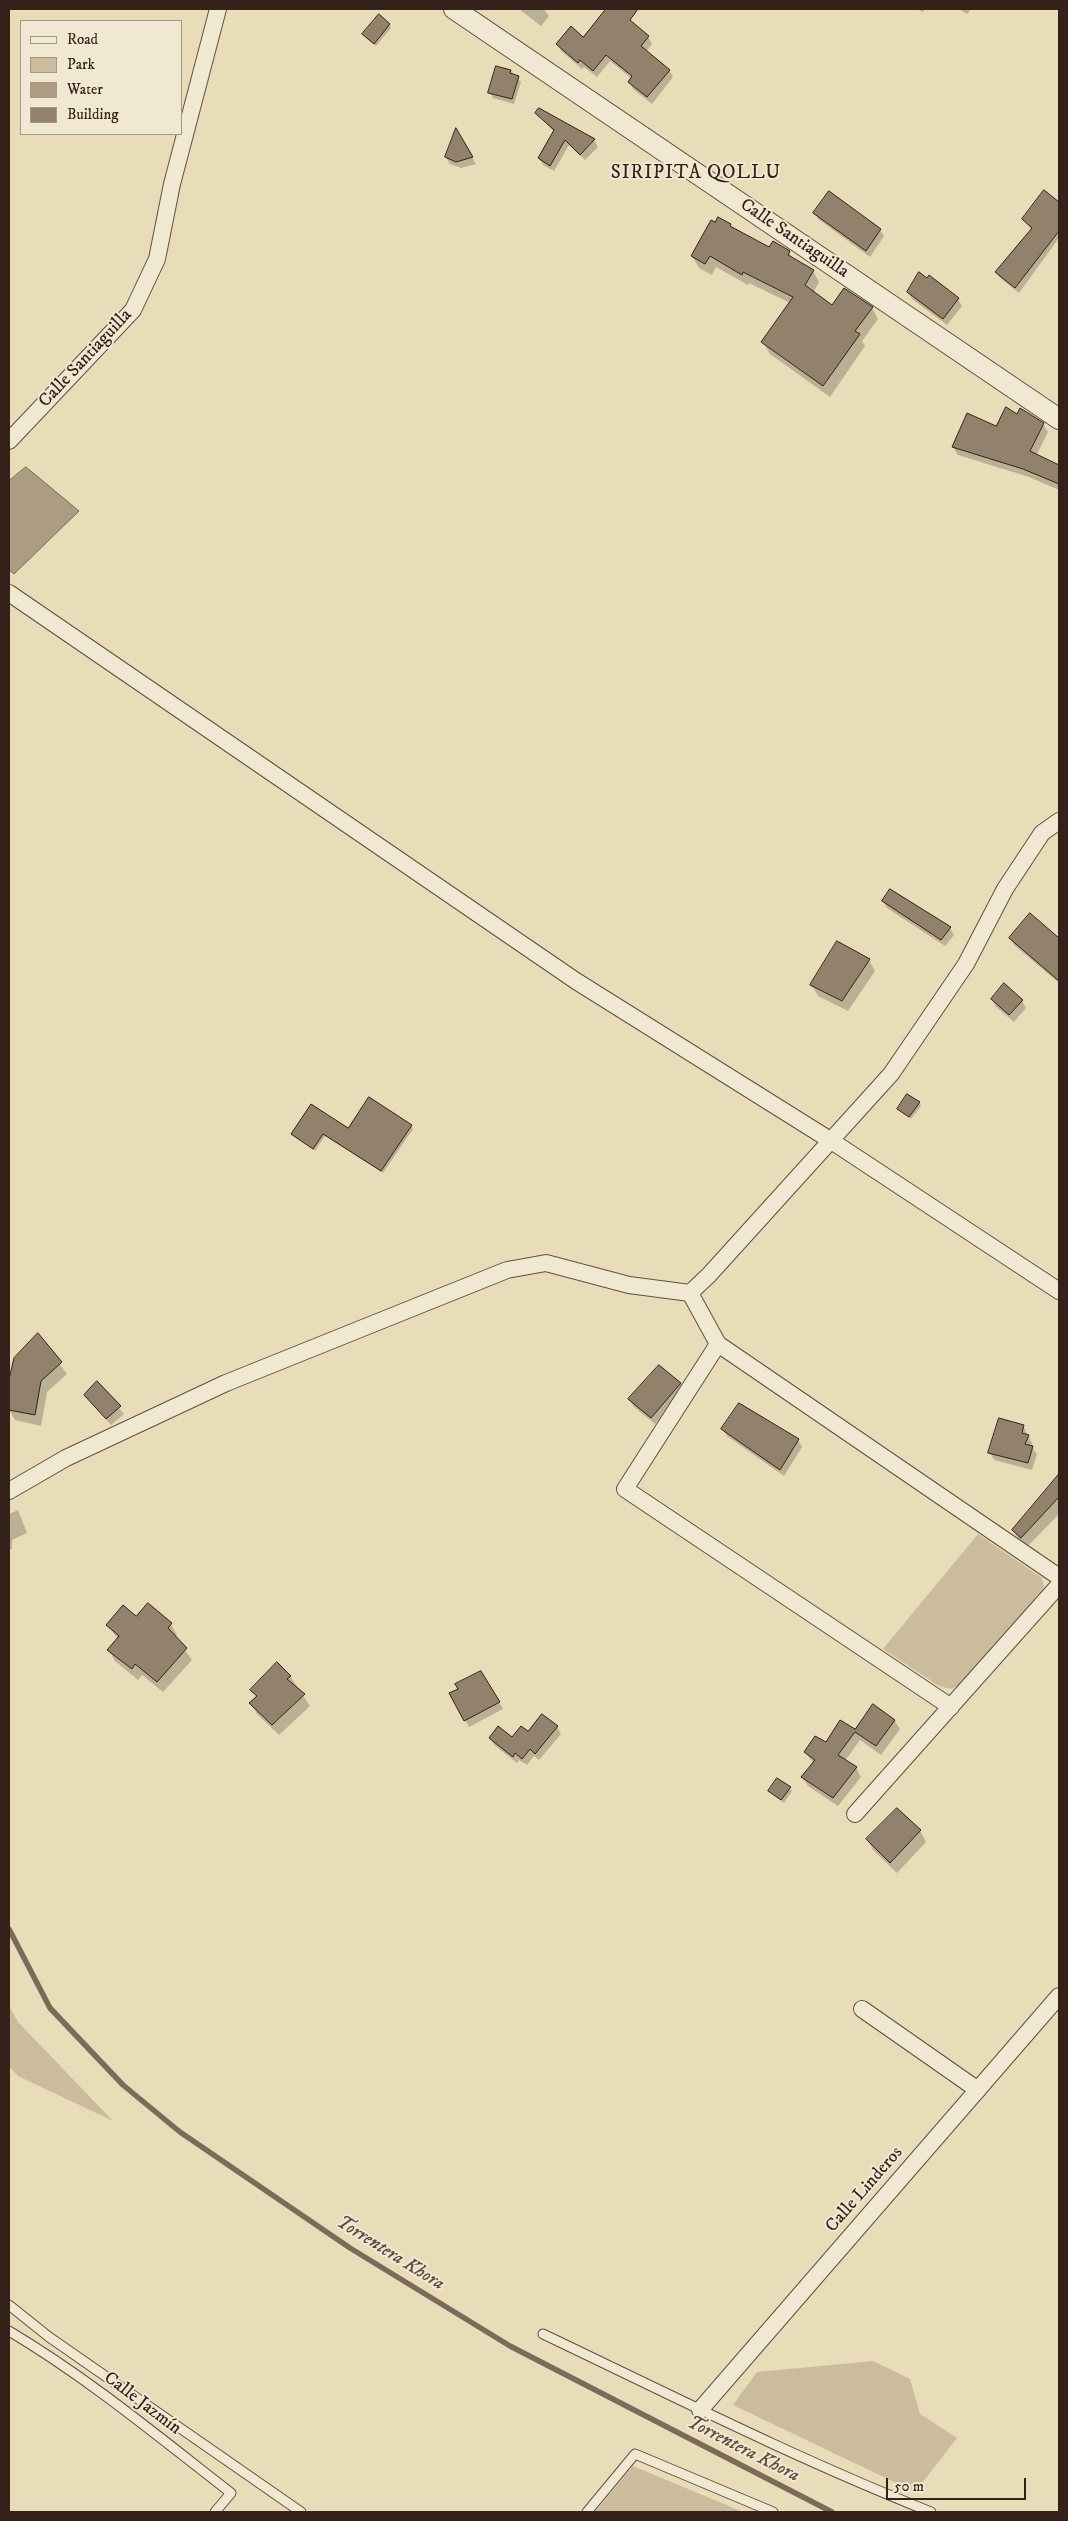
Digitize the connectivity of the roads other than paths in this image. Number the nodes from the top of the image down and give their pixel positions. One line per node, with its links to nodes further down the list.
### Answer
1 (218, 9): 4 (street, Calle Santiaguilla)
2 (454, 9): 3 (street, Calle Santiaguilla)
3 (1059, 419)
4 (9, 441)
5 (9, 593): 7 (street)
6 (1059, 821): 7 (street)
7 (830, 1140): 8 (street); 9 (street)
8 (1059, 1291)
9 (690, 1293): 10 (street); 11 (street)
10 (718, 1344): 12 (street); 14 (street)
11 (9, 1491)
12 (1059, 1577)
13 (1059, 1585): 14 (street)
14 (951, 1707): 15 (street)
15 (855, 1814)
16 (1059, 1996): 18 (street, Calle Linderos)
17 (862, 2009): 18 (street)
18 (978, 2090): 22 (street, Calle Linderos)
19 (9, 2306): 24 (lane)
20 (9, 2331): 23 (lane, Calle Jazmín)
21 (543, 2334): 22 (lane)
22 (700, 2410): 27 (lane)
23 (215, 2512)
24 (301, 2512)
25 (587, 2512): 26 (lane)
26 (773, 2512)
27 (931, 2512)

